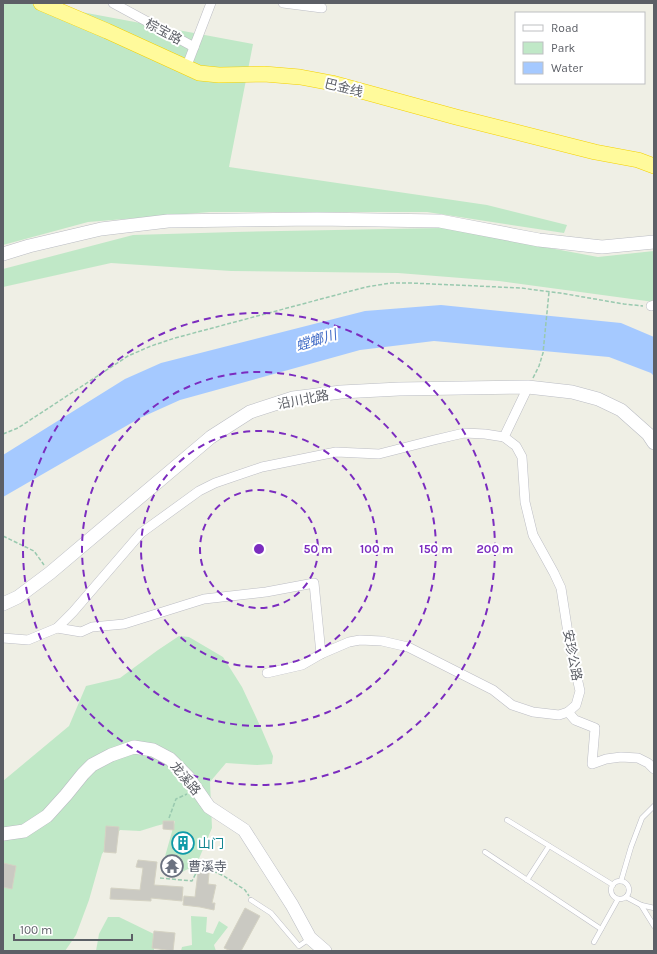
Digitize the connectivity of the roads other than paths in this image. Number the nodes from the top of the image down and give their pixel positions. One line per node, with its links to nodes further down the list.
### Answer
1 (41, 3): 7 (highway, 巴金线)
2 (113, 3): 6 (street, 棕宝路)
3 (211, 3): 6 (street)
4 (283, 3): 5 (street)
5 (322, 8)
6 (194, 47): 7 (street)
7 (186, 68): 8 (highway, 巴金线)
8 (654, 166)
9 (654, 242): 10 (main road)
10 (3, 254)
11 (528, 387): 12 (street); 13 (main road, 沿川北路); 14 (main road, 沿川北路)
12 (504, 437): 15 (street); 19 (street, 安珍公路)
13 (654, 443)
14 (3, 604)
15 (57, 628): 16 (street); 17 (street)
16 (3, 638)
17 (321, 654): 18 (street); 19 (street)
18 (267, 673)
19 (568, 712): 20 (street)
20 (654, 769)
21 (654, 806): 27 (lane)
22 (507, 820): 24 (lane)
23 (3, 834): 36 (main road, 龙溪路)
24 (549, 846): 26 (lane); 28 (lane)
25 (485, 852): 26 (lane)
26 (528, 880): 35 (lane)
27 (621, 881): 28 (lane); 29 (lane)
28 (613, 885): 30 (lane)
29 (626, 897): 30 (lane); 32 (lane)
30 (618, 899): 35 (lane)
31 (251, 900): 36 (lane)
32 (641, 905): 33 (lane); 34 (lane)
33 (654, 908)
34 (654, 926)
35 (601, 929): 37 (lane)
36 (310, 938): 38 (main road, 龙溪路)
37 (594, 942)
38 (325, 951)

